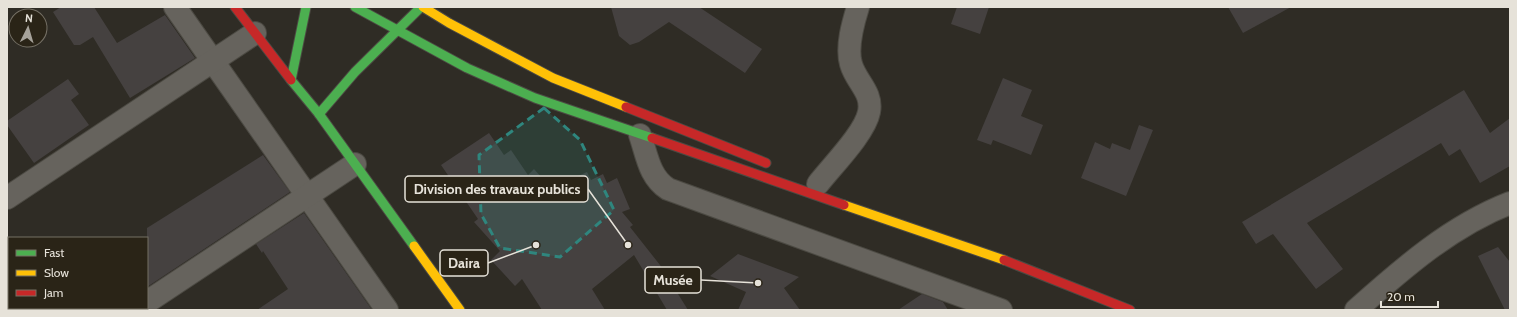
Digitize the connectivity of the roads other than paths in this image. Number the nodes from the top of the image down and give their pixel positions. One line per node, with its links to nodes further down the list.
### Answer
1 (175, 7): 9 (street)
2 (235, 7): 8 (main road)
3 (306, 7): 10 (main road)
4 (355, 7): 7 (main road)
5 (422, 7): 7 (main road); 14 (main road)
6 (858, 7): 15 (street)
7 (399, 31): 11 (main road); 12 (main road)
8 (254, 33): 9 (street); 10 (main road)
9 (213, 60): 16 (street); 18 (street)
10 (291, 80): 11 (main road)
11 (319, 114): 13 (main road)
12 (640, 135): 20 (main road); 24 (street)
13 (355, 164): 16 (street); 23 (main road)
14 (774, 167)
15 (818, 184)
16 (307, 195): 21 (street); 22 (street)
17 (846, 195): 20 (main road)
18 (7, 198)
19 (1510, 203): 26 (street)
20 (1004, 260): 25 (main road)
21 (148, 301)
22 (387, 310)
23 (460, 310)
24 (1001, 310)
25 (1130, 310)
26 (1356, 310)

